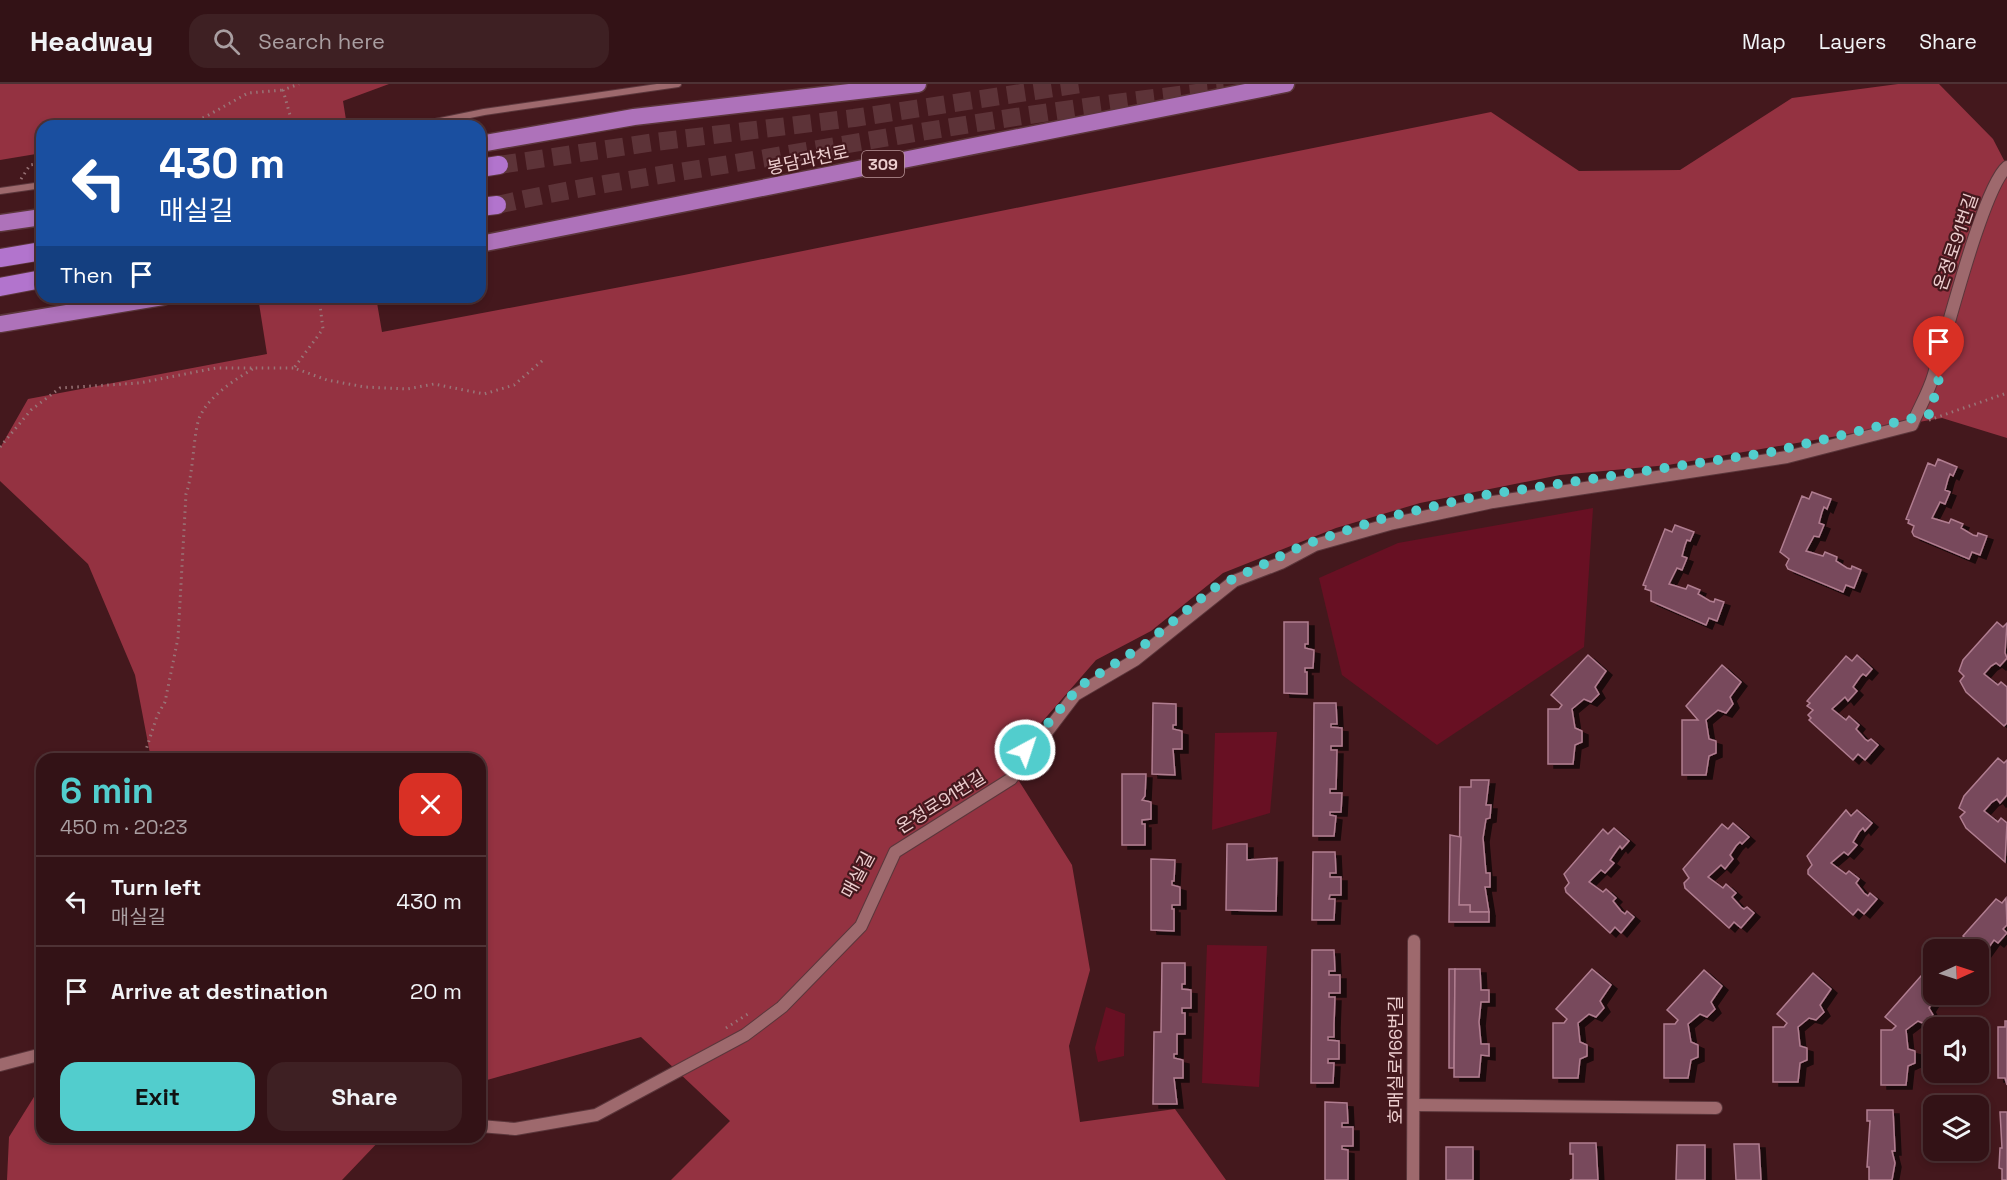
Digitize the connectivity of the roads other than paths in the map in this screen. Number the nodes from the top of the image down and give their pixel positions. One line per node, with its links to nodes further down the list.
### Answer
1 (678, 84): 4 (lane)
2 (918, 84): 5 (highway)
3 (1286, 84): 13 (highway, 봉담과천로 / 309)
4 (445, 120)
5 (486, 143)
6 (499, 165): 8 (highway)
7 (2007, 166): 25 (street, 온정로91번길)
8 (486, 167)
9 (36, 186): 10 (lane)
10 (0, 191)
11 (36, 218): 12 (highway)
12 (0, 223)
13 (486, 243)
14 (36, 252): 15 (highway)
15 (0, 258)
16 (36, 280): 17 (highway)
17 (0, 286)
18 (127, 303): 19 (highway)
19 (0, 324)
20 (1414, 941): 23 (street, 호매실로166번길)
21 (36, 1056): 22 (street)
22 (0, 1065)
23 (1414, 1105): 24 (street); 26 (street, 호매실로166번길)
24 (1716, 1108)
25 (486, 1127)
26 (1413, 1180)

